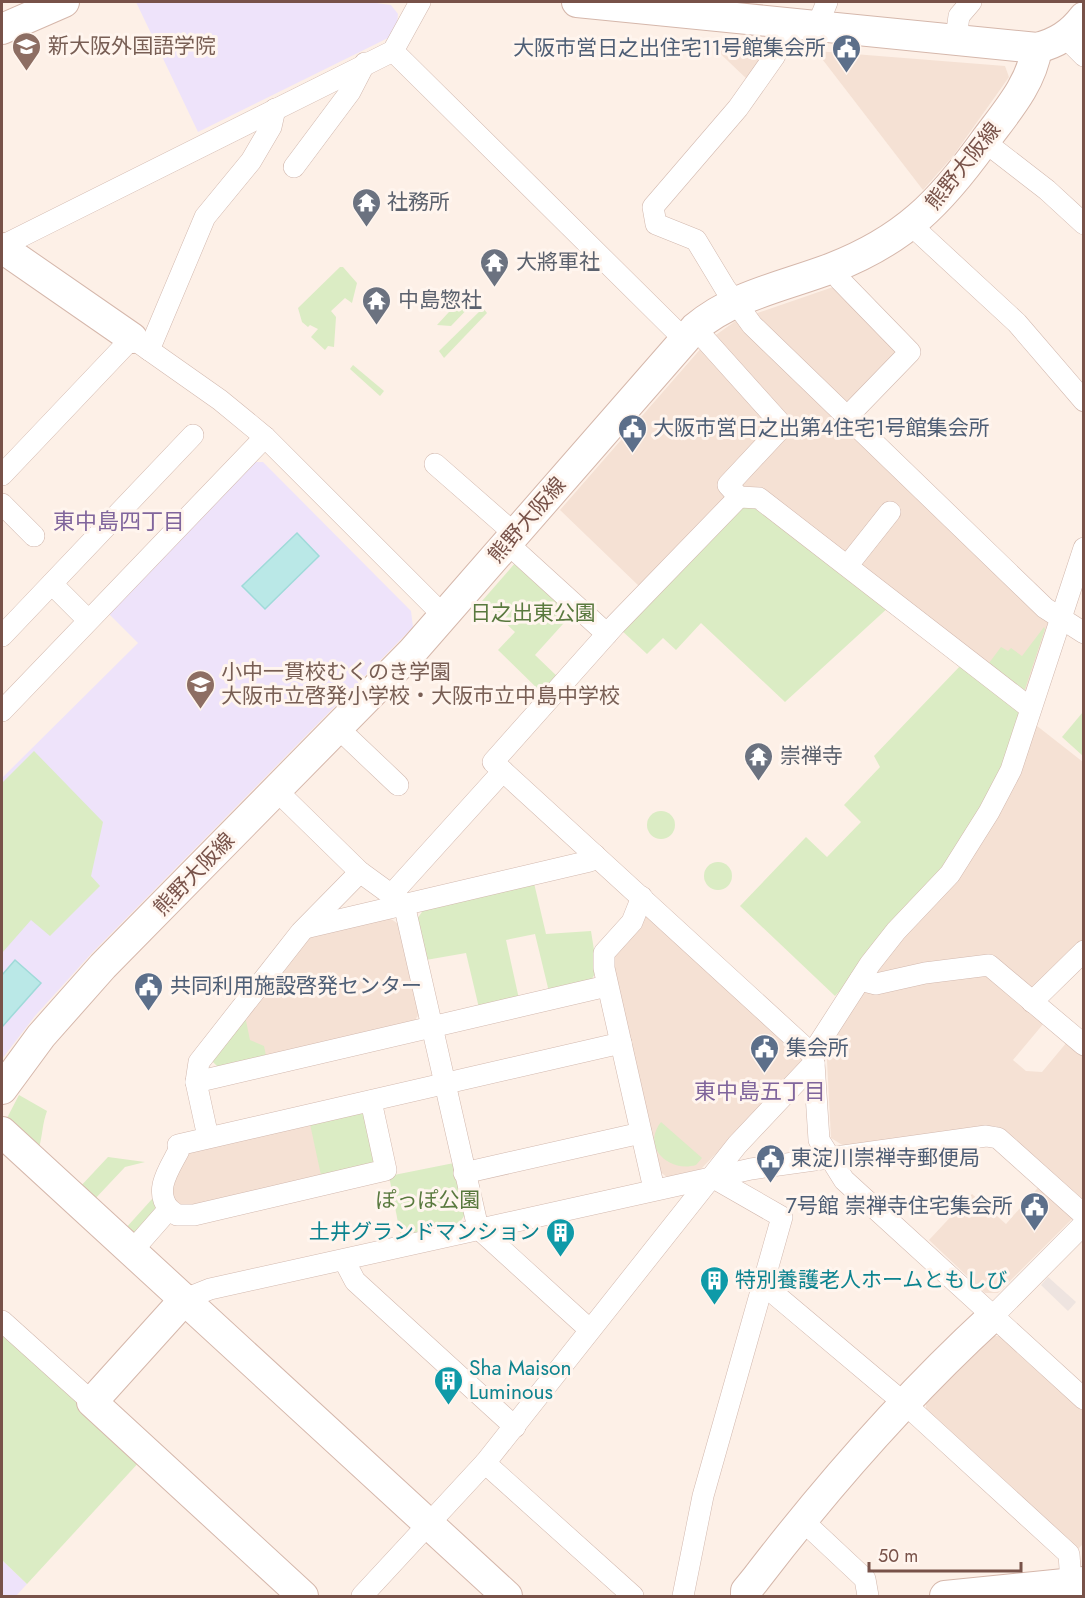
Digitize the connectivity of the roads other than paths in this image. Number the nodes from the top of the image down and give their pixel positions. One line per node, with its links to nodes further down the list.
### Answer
1 (64, 2): 7 (street)
2 (420, 2): 11 (street)
3 (577, 2): 6 (street)
4 (971, 2): 9 (street)
5 (823, 13): 6 (street); 9 (street)
6 (783, 22): 20 (street)
7 (2, 29)
8 (1077, 37): 10 (street)
9 (956, 38): 10 (street)
10 (1037, 48): 14 (street, 熊野大阪線)
11 (393, 51): 12 (street); 21 (street)
12 (365, 63): 13 (street); 15 (street)
13 (275, 109): 18 (street); 22 (street)
14 (985, 142): 16 (street); 17 (street, 熊野大阪線)
15 (294, 167)
16 (1083, 224)
17 (910, 225): 19 (street, 熊野大阪線); 23 (street)
18 (2, 247): 22 (street)
19 (832, 268): 20 (street, 熊野大阪線); 24 (street)
20 (734, 302): 21 (street, 熊野大阪線); 24 (street)
21 (689, 333): 29 (street); 33 (street, 熊野大阪線)
22 (140, 344): 26 (street); 28 (street)
23 (1083, 401)
24 (847, 417): 38 (street)
25 (194, 435): 36 (street)
26 (265, 437): 37 (street); 39 (street)
27 (435, 464): 33 (street)
28 (2, 476)
29 (739, 497): 35 (street); 41 (street)
30 (2, 504): 32 (street)
31 (890, 512): 35 (street)
32 (34, 536)
33 (511, 538): 37 (street, 熊野大阪線); 41 (street)
34 (1083, 548): 38 (street)
35 (848, 565): 43 (street)
36 (52, 585): 39 (street); 42 (street)
37 (444, 616): 45 (street, 熊野大阪線)
38 (1060, 618): 40 (street); 43 (street)
39 (88, 620): 44 (street)
40 (1083, 632)
41 (607, 634): 46 (street)
42 (2, 636)
43 (1030, 708): 55 (street)
44 (2, 711)
45 (338, 728): 47 (street); 48 (street, 熊野大阪線)
46 (503, 771): 49 (street); 52 (street)
47 (398, 785)
48 (276, 790): 50 (street); 64 (street, 熊野大阪線)
49 (595, 855): 51 (street); 52 (street)
50 (360, 872): 52 (street); 53 (street)
51 (642, 897): 56 (street); 61 (street)
52 (398, 899): 53 (street); 58 (street)
53 (309, 927): 62 (street)
54 (1083, 951): 57 (street)
55 (860, 980): 57 (street); 61 (street)
56 (607, 986): 58 (street); 59 (street)
57 (1032, 1002): 60 (street)
58 (432, 1028): 62 (street); 63 (street)
59 (621, 1043): 63 (street); 67 (street)
60 (1083, 1045)
61 (813, 1058): 69 (street); 71 (street)
62 (196, 1082): 68 (street)
63 (445, 1084): 65 (street); 70 (street)
64 (2, 1089)
65 (371, 1101): 68 (street); 73 (street)
66 (2, 1132): 77 (street)
67 (641, 1133): 70 (street); 72 (street)
68 (208, 1137): 73 (street)
69 (829, 1156): 71 (street); 74 (street); 81 (street)
70 (464, 1173): 76 (street)
71 (712, 1177): 72 (street); 79 (street); 83 (street)
72 (654, 1189): 76 (street)
73 (169, 1209): 77 (street)
74 (1083, 1215)
75 (1083, 1224): 81 (street)
76 (478, 1228): 78 (street); 83 (street)
77 (132, 1251): 80 (street)
78 (344, 1260): 80 (street); 87 (street)
79 (765, 1286): 86 (street); 96 (street)
80 (185, 1299): 85 (street); 90 (street)
81 (992, 1317): 84 (street); 86 (street)
82 (2, 1321): 85 (street)
83 (589, 1329): 87 (street)
84 (1083, 1400)
85 (92, 1402): 92 (street)
86 (904, 1403): 89 (street); 91 (street)
87 (515, 1427): 88 (street)
88 (485, 1463): 90 (street); 95 (street)
89 (802, 1520): 97 (street); 98 (street)
90 (429, 1524): 93 (street); 94 (street)
91 (1077, 1583): 99 (street)
92 (303, 1596)
93 (362, 1596)
94 (507, 1596)
95 (633, 1596)
96 (683, 1596)
97 (746, 1596)
98 (868, 1596)
99 (945, 1596)

